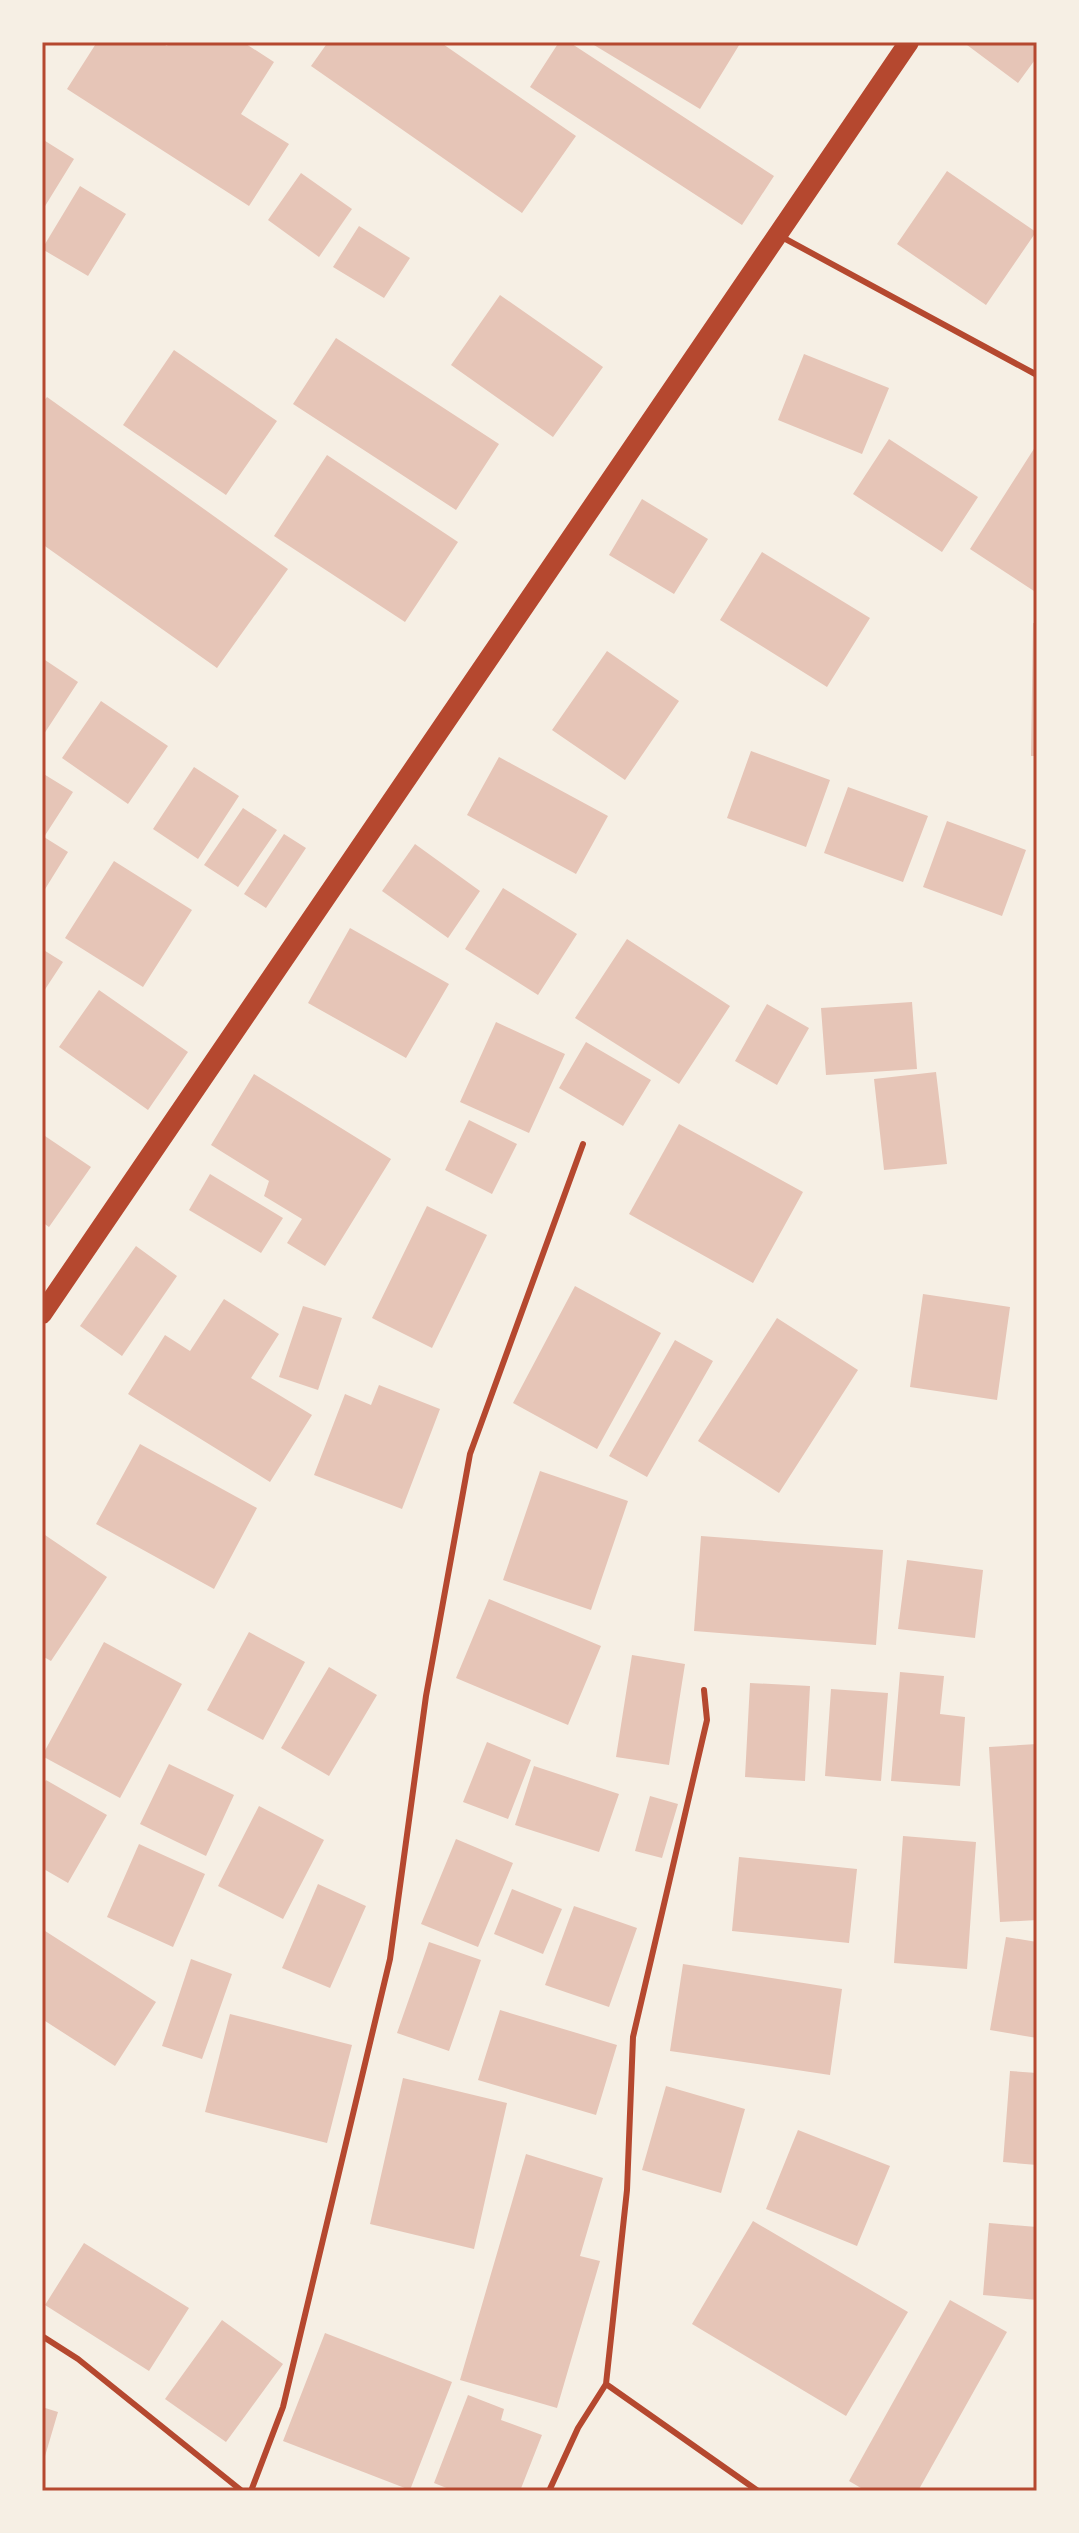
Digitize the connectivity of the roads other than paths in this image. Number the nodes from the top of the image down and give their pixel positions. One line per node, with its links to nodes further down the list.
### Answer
1 (909, 42): 2 (main road)
2 (777, 234): 3 (lane); 5 (main road)
3 (1037, 375)
4 (583, 1144): 10 (lane)
5 (42, 1314)
6 (704, 1690): 8 (lane)
7 (42, 2336): 9 (lane)
8 (606, 2384): 11 (lane); 12 (lane)
9 (242, 2491)
10 (251, 2491)
11 (549, 2491)
12 (758, 2491)

